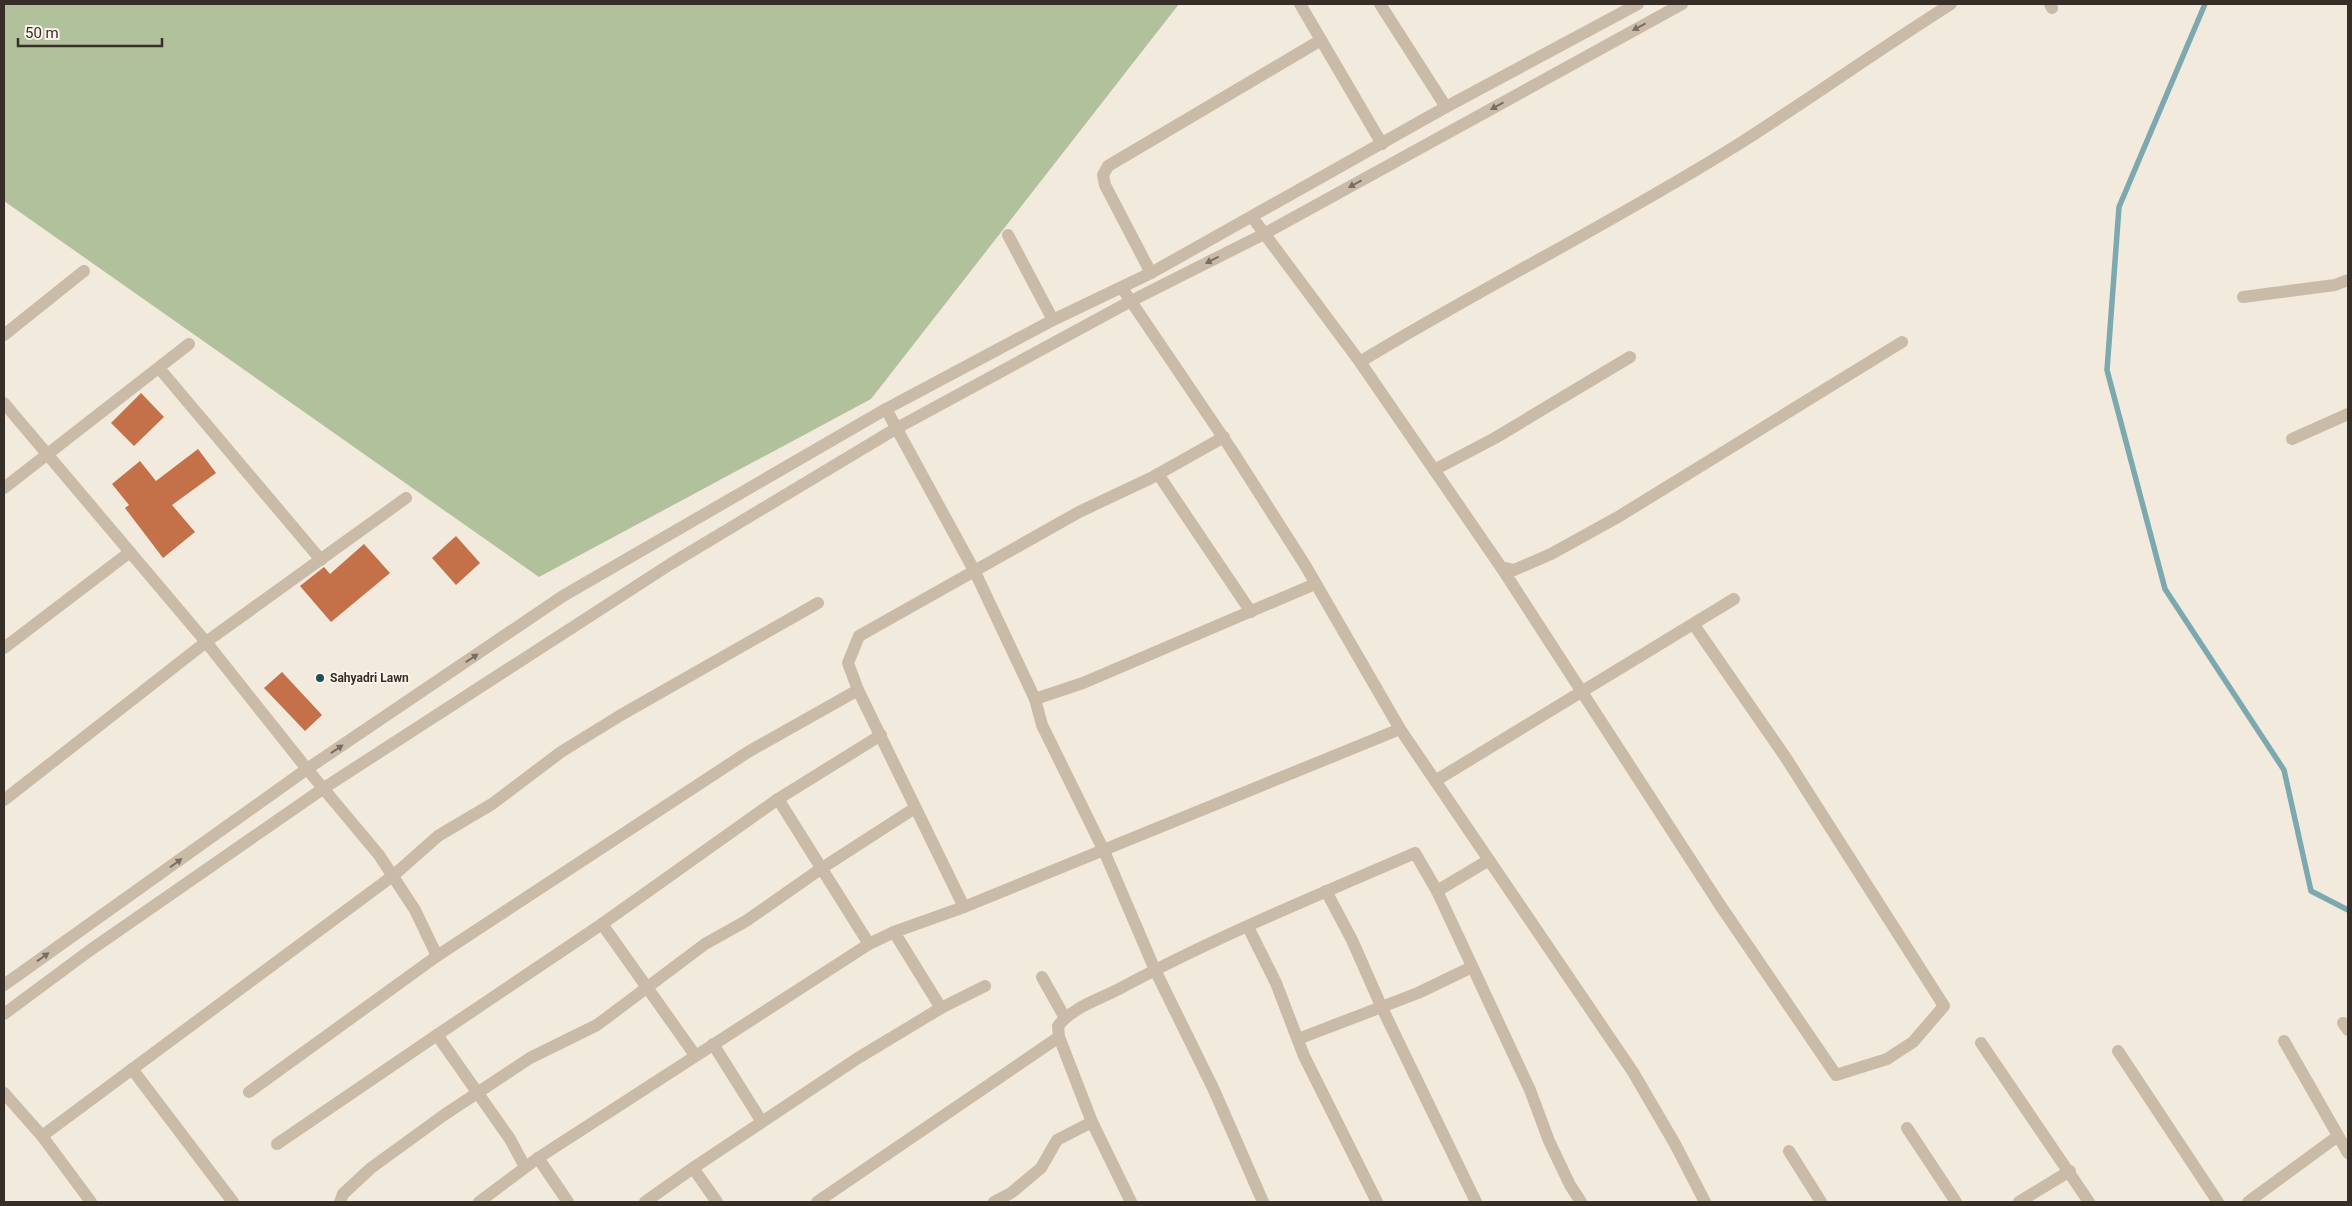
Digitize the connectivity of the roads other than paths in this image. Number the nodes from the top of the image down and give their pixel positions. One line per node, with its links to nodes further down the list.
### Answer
1 (1300, 4): 6 (street)
2 (1380, 4): 7 (street)
3 (1638, 4): 7 (street)
4 (1682, 4): 10 (street, one-way to 10)
5 (1952, 4): 23 (street)
6 (1321, 40): 8 (street); 13 (street)
7 (1446, 107): 8 (street)
8 (1382, 144): 9 (street)
9 (1252, 218): 10 (street); 13 (street)
10 (1264, 234): 17 (street, one-way to 17); 23 (street)
11 (1008, 236): 18 (street)
12 (84, 271): 19 (street)
13 (1150, 273): 15 (street)
14 (2348, 280): 16 (street)
15 (1122, 288): 17 (street); 18 (street)
16 (2244, 297)
17 (1131, 301): 28 (street); 29 (street)
18 (1053, 320): 26 (street)
19 (4, 335)
20 (1902, 342): 38 (street)
21 (190, 344): 24 (street)
22 (1630, 356): 32 (street)
23 (1360, 362): 32 (street)
24 (159, 368): 31 (street); 37 (street)
25 (4, 403): 31 (street)
26 (886, 409): 28 (street); 52 (street, one-way to 26)
27 (2348, 414): 30 (street)
28 (897, 428): 39 (street); 54 (street)
29 (1224, 437): 33 (street); 40 (street)
30 (2292, 439)
31 (48, 455): 34 (street); 36 (street)
32 (1434, 470): 38 (street)
33 (1158, 474): 39 (street); 43 (street)
34 (4, 488)
35 (406, 498): 37 (street)
36 (130, 552): 45 (street); 46 (street)
37 (321, 560): 45 (street)
38 (1501, 567): 48 (street)
39 (975, 572): 47 (street); 49 (street)
40 (1315, 584): 43 (street); 50 (street)
41 (1734, 600): 44 (street)
42 (818, 603): 61 (street)
43 (1251, 612): 49 (street)
44 (1694, 626): 48 (street); 48 (street)
45 (206, 642): 52 (street); 56 (street)
46 (4, 648)
47 (858, 690): 51 (street); 69 (street)
48 (1582, 692): 53 (street)
49 (1034, 699): 58 (street)
50 (1400, 729): 53 (street); 58 (street)
51 (881, 735): 55 (street); 57 (street)
52 (307, 769): 54 (street); 73 (street, one-way to 52)
53 (1435, 781): 59 (street)
54 (324, 788): 61 (street); 78 (street)
55 (778, 798): 60 (street); 65 (street)
56 (4, 800)
57 (915, 808): 60 (street); 64 (street)
58 (1104, 851): 64 (street); 71 (street)
59 (1489, 860): 62 (street); 118 (street)
60 (822, 868): 68 (street); 75 (street)
61 (394, 875): 69 (street); 88 (street)
62 (1437, 891): 63 (street); 70 (street)
63 (1326, 892): 66 (street); 77 (street)
64 (964, 907): 67 (street)
65 (602, 924): 75 (street); 80 (street)
66 (1248, 926): 71 (street); 82 (street)
67 (894, 932): 68 (street); 76 (street)
68 (869, 944): 85 (street)
69 (437, 956): 89 (street)
70 (1472, 968): 77 (street); 117 (street)
71 (1155, 970): 79 (street); 114 (street)
72 (1042, 977): 79 (street)
73 (5, 981)
74 (985, 986): 76 (street)
75 (646, 988): 87 (street); 91 (street)
76 (941, 1008): 92 (street)
77 (1382, 1008): 82 (street); 116 (street)
78 (4, 1014)
79 (1065, 1018): 81 (street)
80 (437, 1035): 91 (street); 97 (street)
81 (1059, 1037): 93 (street); 111 (street)
82 (1298, 1039): 115 (street)
83 (2284, 1041): 96 (street)
84 (1981, 1043): 103 (street)
85 (712, 1044): 87 (street); 92 (street)
86 (2118, 1051): 123 (street)
87 (695, 1055): 100 (street)
88 (132, 1069): 95 (street); 105 (street)
89 (249, 1092)
90 (4, 1093): 95 (street)
91 (478, 1093): 101 (street); 106 (street)
92 (762, 1122): 102 (street)
93 (1092, 1122): 112 (street); 113 (street)
94 (1907, 1128): 120 (street)
95 (42, 1136): 104 (street)
96 (2338, 1136): 99 (street); 124 (street)
97 (277, 1144)
98 (1789, 1150): 119 (street)
99 (2348, 1152)
100 (538, 1158): 101 (street); 108 (street)
101 (525, 1167): 107 (street)
102 (693, 1168): 109 (street); 110 (street)
103 (2070, 1171): 121 (street); 122 (street)
104 (91, 1202)
105 (233, 1202)
106 (340, 1202)
107 (479, 1202)
108 (568, 1202)
109 (645, 1202)
110 (717, 1202)
111 (817, 1202)
112 (994, 1202)
113 (1131, 1202)
114 (1263, 1202)
115 (1376, 1202)
116 (1476, 1202)
117 (1580, 1202)
118 (1705, 1202)
119 (1821, 1202)
120 (1956, 1202)
121 (2019, 1202)
122 (2089, 1202)
123 (2218, 1202)
124 (2248, 1202)

